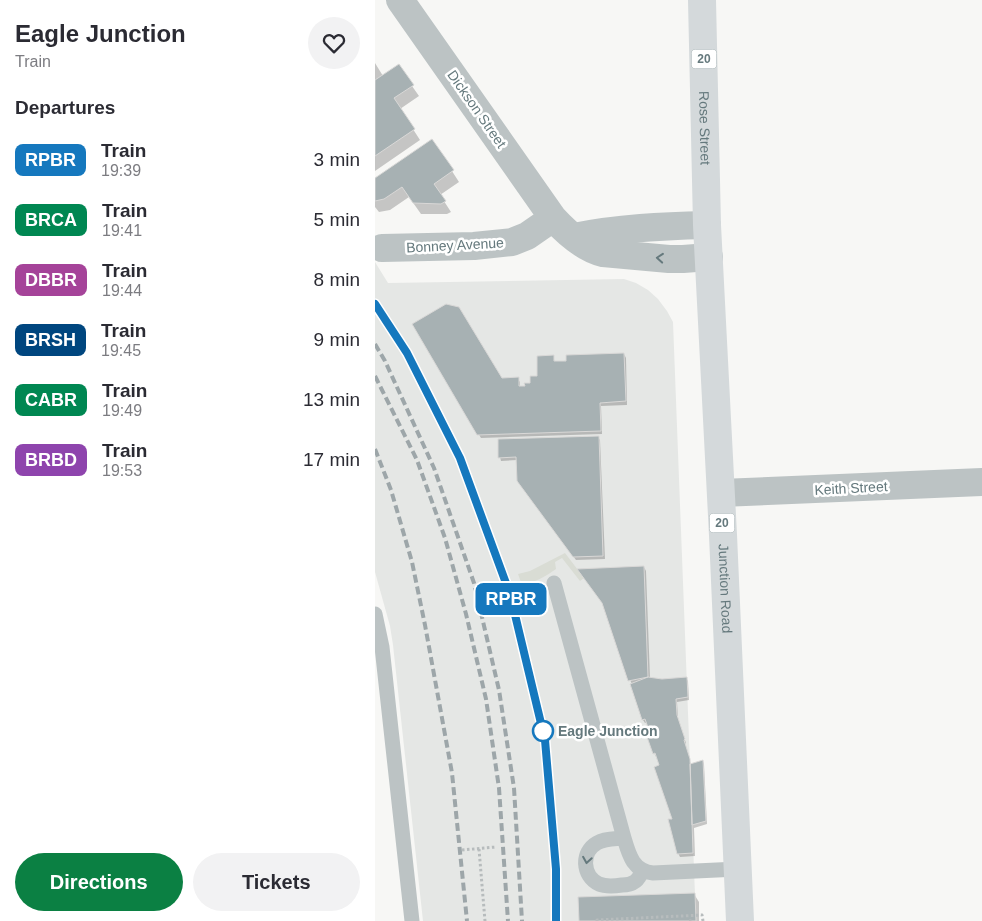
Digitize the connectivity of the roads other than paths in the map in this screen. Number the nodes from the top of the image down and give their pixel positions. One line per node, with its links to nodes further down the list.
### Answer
1 (400, 0): 3 (street, Dickson Street)
2 (702, 0): 4 (main road, Rose Street / 20)
3 (553, 218): 5 (street); 6 (street, Bonney Avenue)
4 (707, 226): 5 (street); 7 (main road, Junction Road / 20)
5 (574, 237): 7 (street, one-way to 5)
6 (382, 248)
7 (709, 257): 9 (main road, Junction Road / 20)
8 (982, 482): 9 (street, Keith Street)
9 (721, 494): 13 (main road, Junction Road / 20)
10 (554, 583): 12 (lane)
11 (375, 614): 15 (lane)
12 (624, 838): 14 (lane); 14 (lane, one-way to 14)
13 (737, 869): 14 (lane); 16 (main road, Junction Road / 20)
14 (642, 870)
15 (412, 921)
16 (740, 921)

